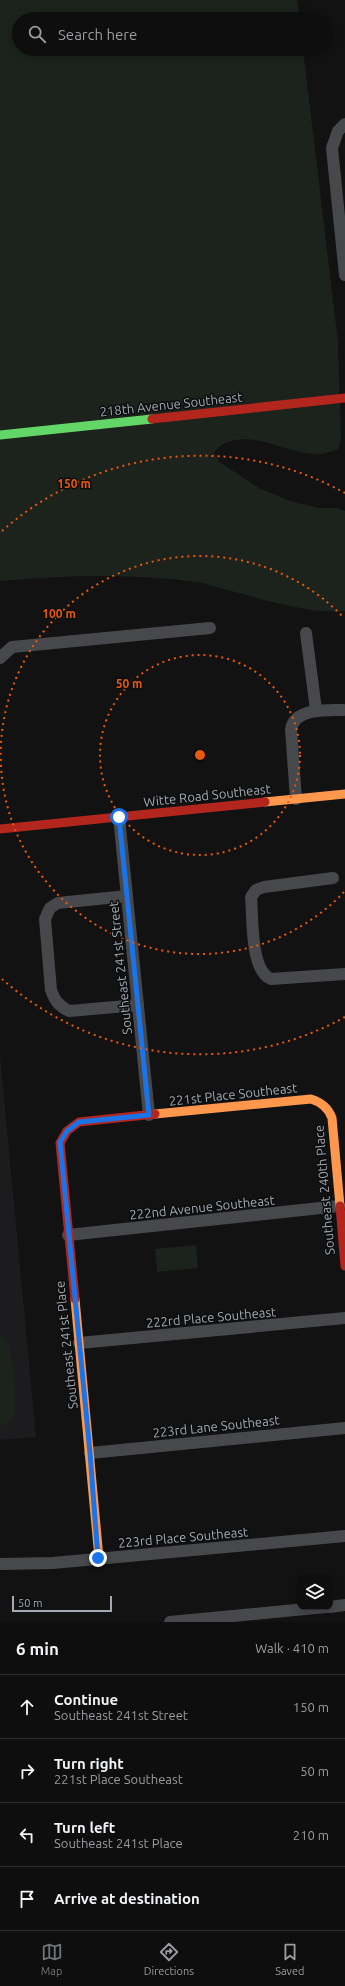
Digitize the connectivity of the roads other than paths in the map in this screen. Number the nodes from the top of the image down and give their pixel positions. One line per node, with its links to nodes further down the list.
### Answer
1 (345, 124): 2 (street)
2 (345, 275)
3 (345, 398): 4 (street, 218th Avenue Southeast)
4 (0, 435)
5 (210, 628): 7 (street)
6 (306, 633): 8 (street)
7 (0, 658)
8 (316, 710): 9 (street); 11 (street)
9 (343, 710)
10 (345, 794): 11 (street, Witte Road Southeast)
11 (296, 799): 12 (street, Witte Road Southeast)
12 (119, 817): 13 (street, Witte Road Southeast); 15 (street, Southeast 241st Street)
13 (0, 829)
14 (333, 878): 16 (street)
15 (127, 896): 17 (street, Southeast 241st Street); 17 (street)
16 (345, 974)
17 (138, 1005): 19 (street, Southeast 241st Street)
18 (330, 1111): 19 (street, 221st Place Southeast); 21 (street, Southeast 240th Place)
19 (149, 1115): 20 (street, 221st Place Southeast)
20 (67, 1131): 22 (street, Southeast 241st Place)
21 (339, 1206): 22 (street, 222nd Avenue Southeast); 23 (street, Southeast 240th Place)
22 (68, 1236): 25 (street, Southeast 241st Place)
23 (345, 1266)
24 (345, 1318): 25 (street, 222rd Place Southeast)
25 (79, 1343): 27 (street, Southeast 241st Place)
26 (345, 1428): 27 (street, 223rd Lane Southeast)
27 (90, 1453): 29 (street, Southeast 241st Place)
28 (345, 1536): 29 (street, 223rd Place Southeast)
29 (98, 1558): 30 (street, 223rd Place Southeast)
30 (0, 1564)
31 (345, 1605): 32 (street)
32 (333, 1607)
33 (297, 1610): 34 (street)
34 (170, 1622)

